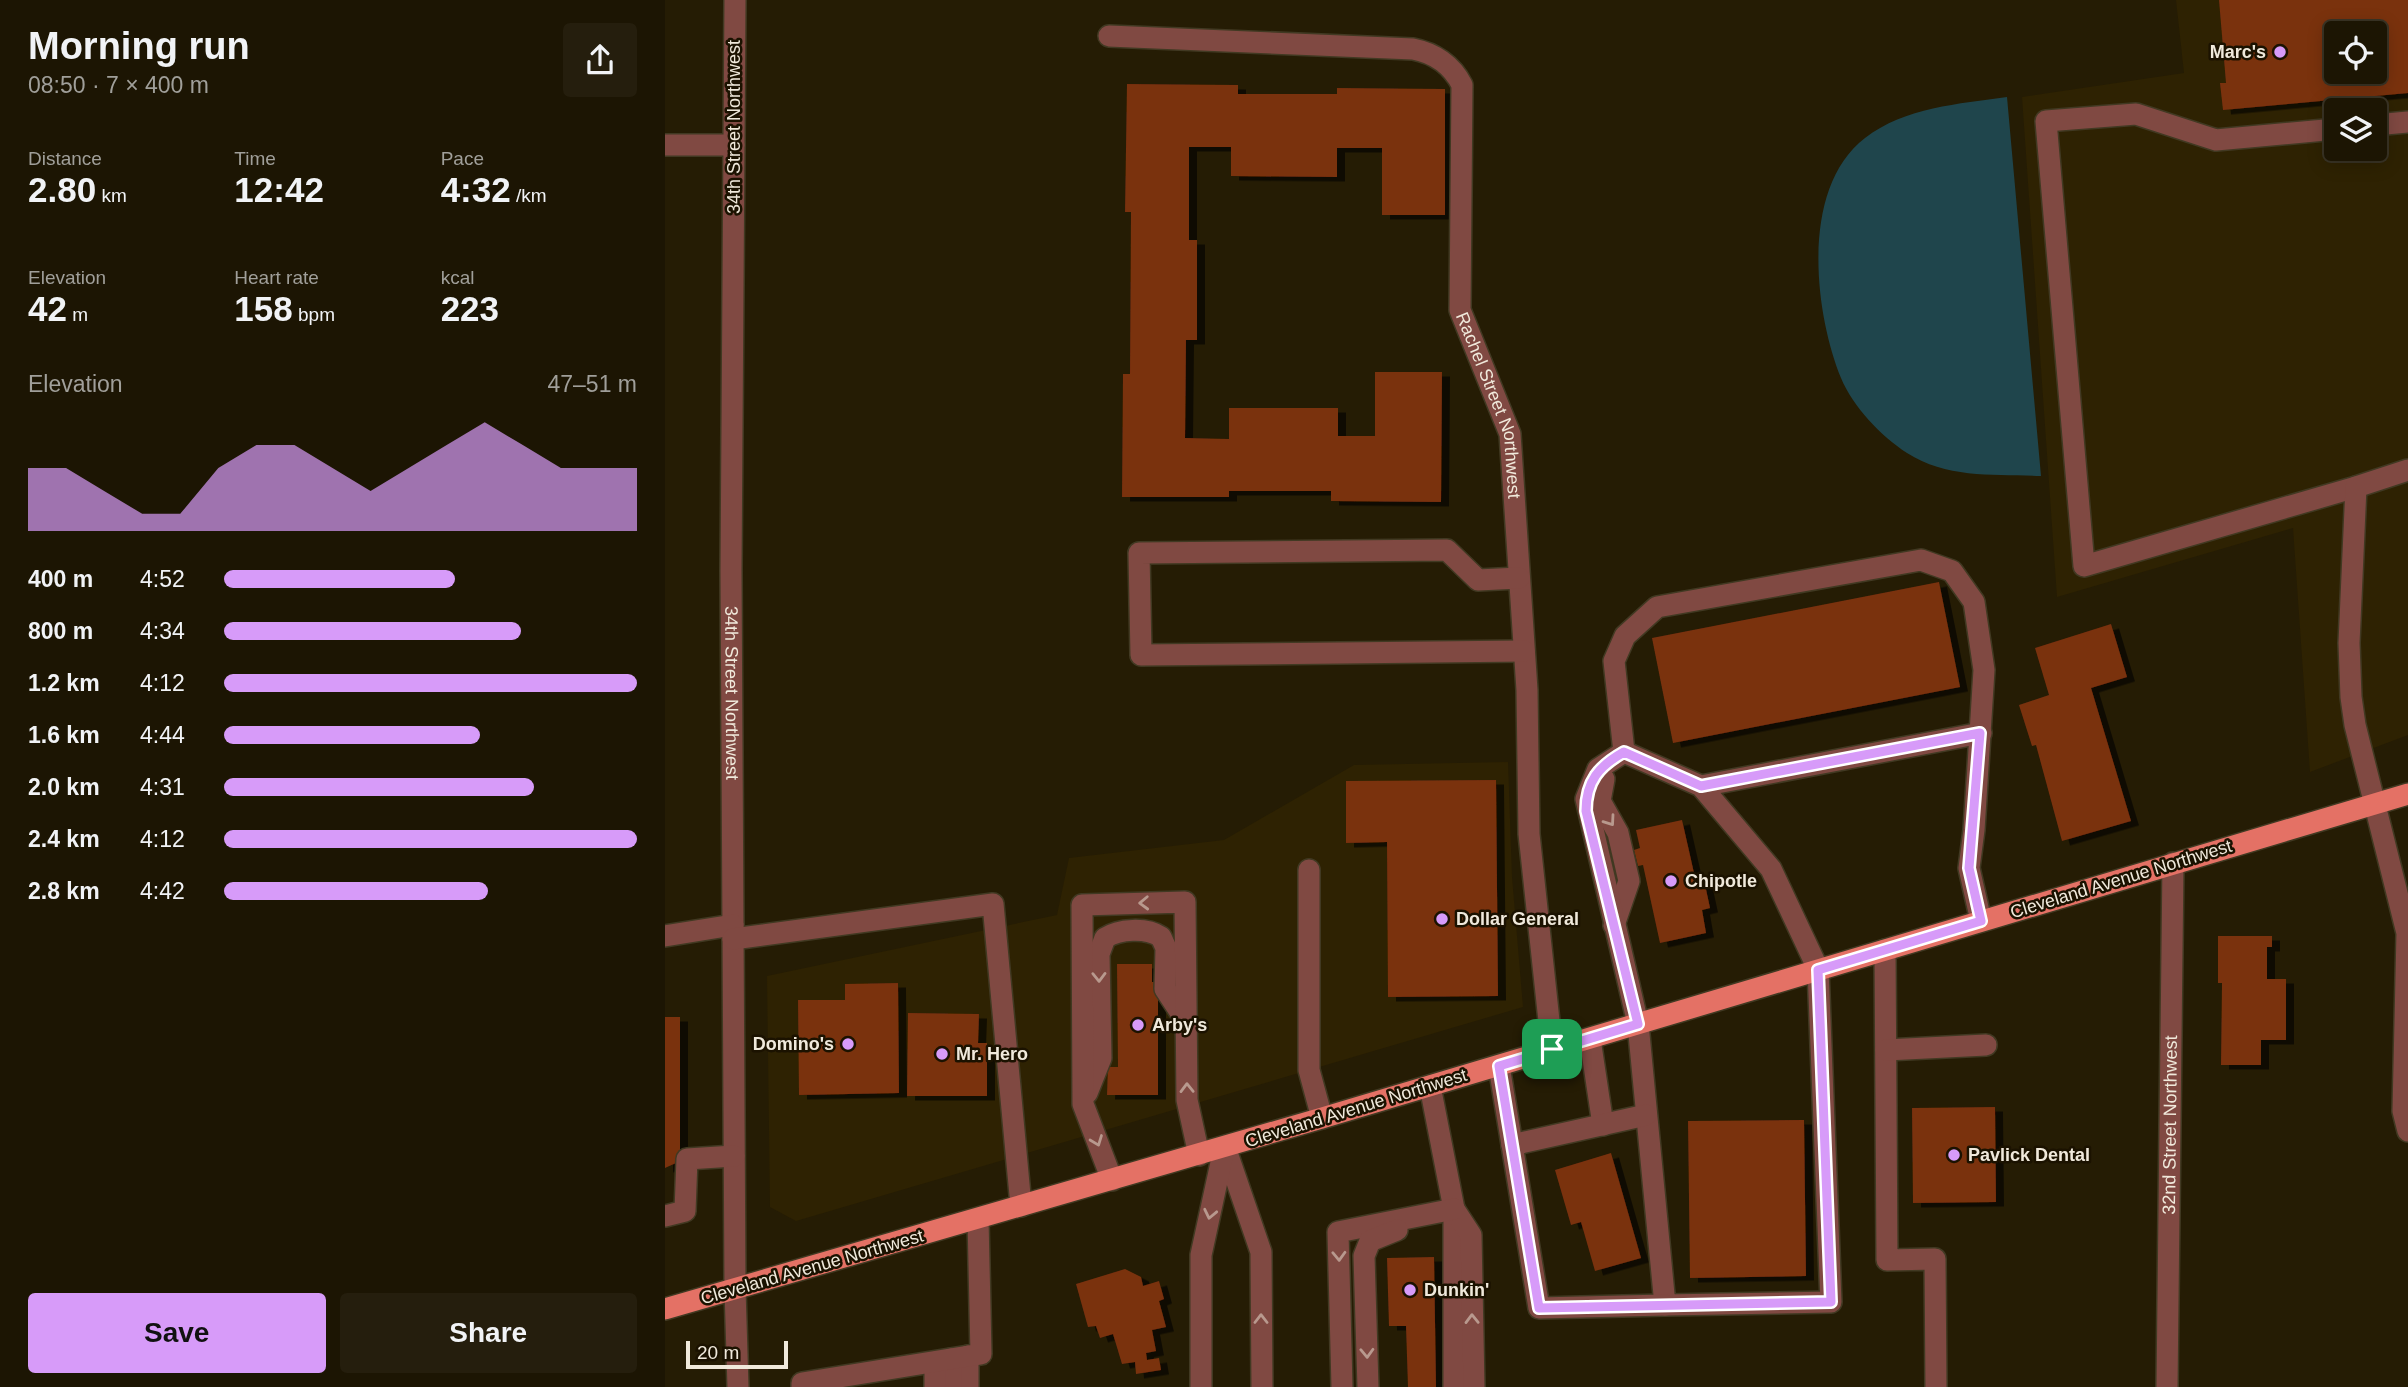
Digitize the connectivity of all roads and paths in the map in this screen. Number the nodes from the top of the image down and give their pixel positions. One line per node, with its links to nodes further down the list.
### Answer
1 (735, 0): 7 (street, 34th Street Northwest)
2 (1109, 36): 10 (street, Rachel Street Northwest)
3 (2408, 122): 4 (street)
4 (2387, 124)
5 (2324, 130): 9 (street)
6 (665, 145): 7 (street)
7 (734, 145): 23 (street, 34th Street Northwest)
8 (2408, 470): 9 (street)
9 (2356, 487): 16 (street)
10 (1519, 578): 11 (street, Rachel Street Northwest); 11 (street)
11 (1524, 652): 32 (street, Rachel Street Northwest)
12 (1980, 733): 13 (street); 14 (street); 21 (street)
13 (1624, 752): 14 (street); 22 (street)
14 (1701, 786): 17 (street)
15 (2408, 794): 16 (main road, Cleveland Avenue Northwest)
16 (2377, 804): 18 (main road, Cleveland Avenue Northwest); 20 (street)
17 (1730, 821): 22 (street, one-way to 22); 27 (street)
18 (2173, 863): 21 (main road, Cleveland Avenue Northwest); 67 (street, 32nd Street Northwest)
19 (1309, 870): 38 (street)
20 (2404, 903): 24 (street)
21 (1981, 921): 26 (main road, Cleveland Avenue Northwest)
22 (1614, 925): 29 (street)
23 (733, 932): 25 (street); 44 (street, 34th Street Northwest); 46 (street)
24 (2407, 933): 40 (street)
25 (665, 936)
26 (1885, 950): 27 (main road, Cleveland Avenue Northwest); 33 (street)
27 (1818, 970): 29 (main road, Cleveland Avenue Northwest); 52 (street)
28 (1186, 1021): 36 (street, one-way to 36); 36 (street, one-way to 36); 43 (street, one-way to 28)
29 (1638, 1024): 30 (main road, Cleveland Avenue Northwest); 37 (street)
30 (1590, 1038): 32 (main road, Cleveland Avenue Northwest); 39 (street)
31 (1986, 1045): 33 (street)
32 (1552, 1049): 34 (main road, Cleveland Avenue Northwest)
33 (1886, 1050): 66 (street)
34 (1499, 1066): 35 (main road, Cleveland Avenue Northwest); 41 (street)
35 (1430, 1086): 38 (main road, Cleveland Avenue Northwest); 47 (street)
36 (1083, 1104): 45 (street, one-way to 45)
37 (1646, 1115): 39 (street); 52 (street)
38 (1322, 1118): 42 (main road, Cleveland Avenue Northwest)
39 (1603, 1125): 41 (street)
40 (2408, 1131)
41 (1511, 1144): 52 (street)
42 (1225, 1147): 43 (main road, Cleveland Avenue Northwest); 60 (street, one-way to 60); 61 (street, one-way to 42)
43 (1199, 1155): 45 (main road, Cleveland Avenue Northwest)
44 (734, 1156): 48 (street); 51 (street, 34th Street Northwest)
45 (1112, 1180): 46 (main road, Cleveland Avenue Northwest)
46 (1021, 1206): 50 (main road, Cleveland Avenue Northwest)
47 (1454, 1209): 49 (street); 64 (street); 65 (street, one-way to 47)
48 (665, 1216)
49 (1416, 1217): 62 (street, one-way to 62); 63 (street, one-way to 63)
50 (978, 1219): 51 (main road, Cleveland Avenue Northwest); 54 (street)
51 (735, 1289): 53 (main road, Cleveland Avenue Northwest); 55 (street, 34th Street Northwest)
52 (1665, 1305)
53 (665, 1309)
54 (951, 1359): 56 (street); 57 (street); 58 (street); 59 (street)
55 (738, 1387)
56 (801, 1387)
57 (935, 1387)
58 (951, 1387)
59 (968, 1387)
60 (1201, 1387)
61 (1262, 1387)
62 (1342, 1387)
63 (1368, 1387)
64 (1454, 1387)
65 (1474, 1387)
66 (1937, 1387)
67 (2167, 1387)

